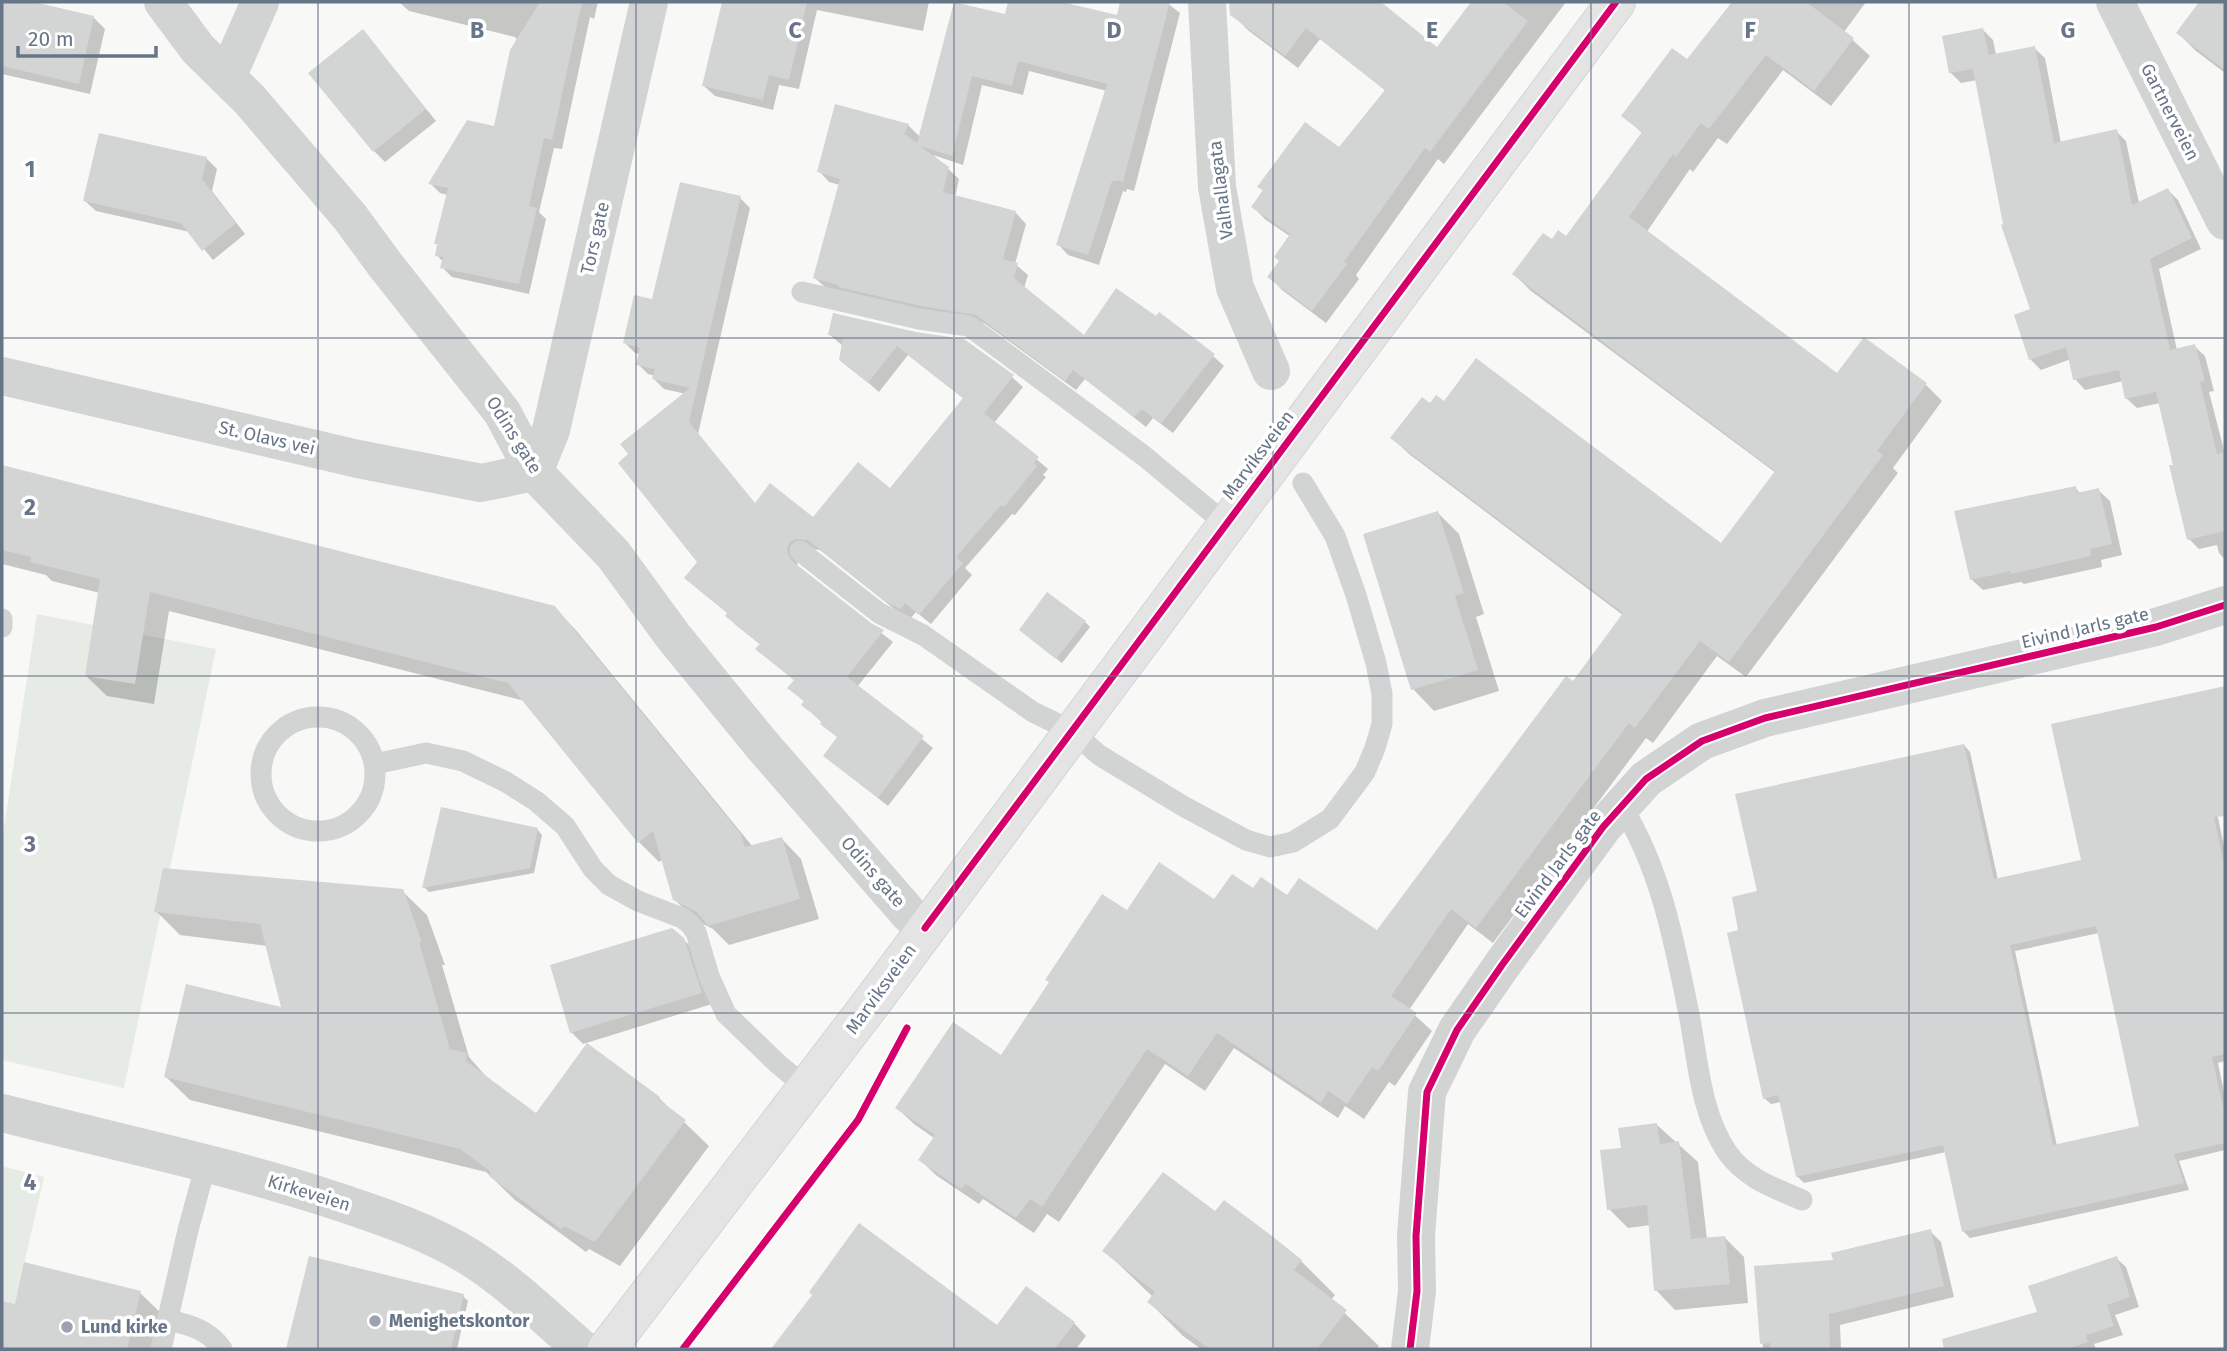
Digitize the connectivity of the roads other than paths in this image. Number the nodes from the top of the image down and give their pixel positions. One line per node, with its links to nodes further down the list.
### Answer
1 (163, 2): 7 (street, Odins gate)
2 (260, 2): 7 (street)
3 (649, 2): 12 (street, Tors gate)
4 (1207, 2): 10 (street, Valhallagata)
5 (1616, 2): 14 (main road, Marviksveien)
6 (2115, 2): 8 (street, Gartnerveien)
7 (228, 77): 12 (street, Odins gate)
8 (2225, 222)
9 (802, 292): 14 (lane, Marviksveien)
10 (1271, 371)
11 (2, 376): 12 (street, St. Olavs vei)
12 (534, 472): 22 (street, Odins gate)
13 (1303, 482): 19 (lane)
14 (1226, 524): 19 (main road, Marviksveien)
15 (800, 551): 19 (lane)
16 (2225, 605): 21 (street, Eivind Jarls gate)
17 (2, 620): 18 (lane)
18 (2, 627)
19 (1072, 731): 22 (main road, Marviksveien)
20 (375, 764): 20 (lane); 23 (lane)
21 (1622, 807): 26 (lane); 32 (street, Eivind Jarls gate)
22 (925, 928): 23 (main road, Marviksveien)
23 (806, 1087): 31 (main road, Marviksveien)
24 (2, 1113): 25 (street, Kirkeveien)
25 (206, 1164): 27 (lane); 30 (street, Kirkeveien)
26 (1802, 1200)
27 (169, 1320): 28 (lane); 29 (lane)
28 (161, 1349)
29 (222, 1349)
30 (582, 1349)
31 (607, 1349)
32 (1410, 1349)

